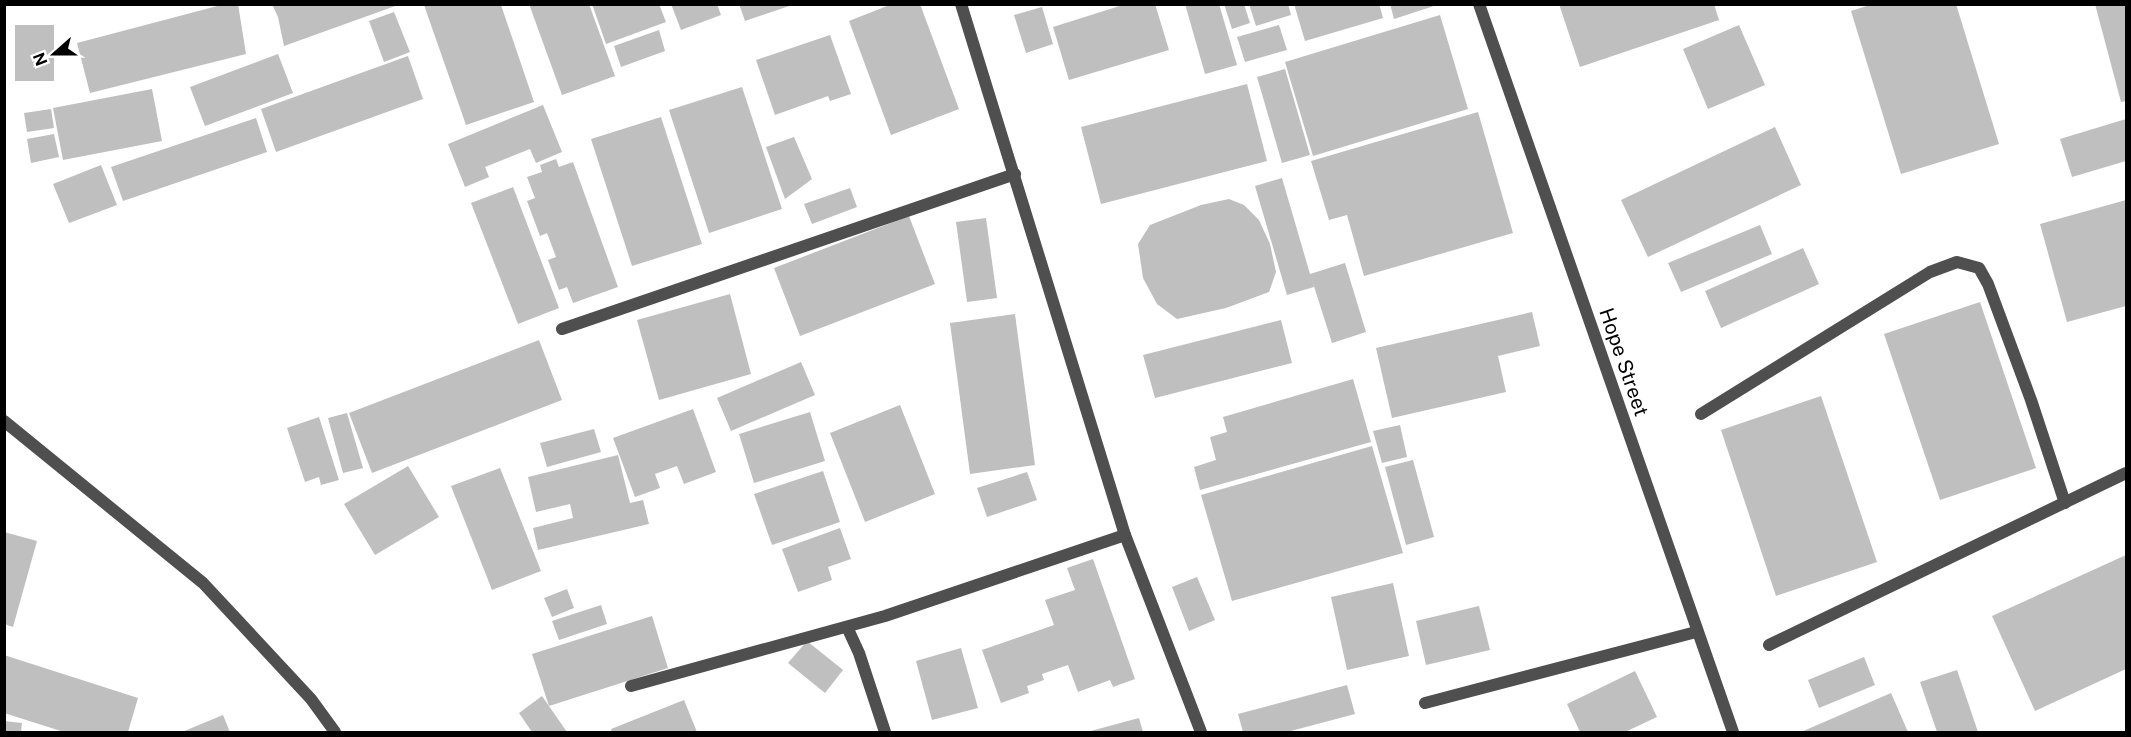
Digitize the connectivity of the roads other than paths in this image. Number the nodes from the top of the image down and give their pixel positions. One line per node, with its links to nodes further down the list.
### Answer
1 (961, 4): 3 (street)
2 (1479, 4): 11 (street, Hope Street)
3 (1015, 174): 4 (street); 9 (street)
4 (562, 329)
5 (1701, 414): 8 (street)
6 (4, 421): 15 (street)
7 (2127, 473): 8 (street)
8 (2065, 503): 12 (street)
9 (1125, 535): 10 (street); 17 (street)
10 (847, 627): 13 (street); 16 (street)
11 (1696, 632): 14 (street); 18 (street, Hope Street)
12 (1770, 645)
13 (631, 686)
14 (1425, 703)
15 (334, 732)
16 (885, 732)
17 (1201, 732)
18 (1733, 732)

